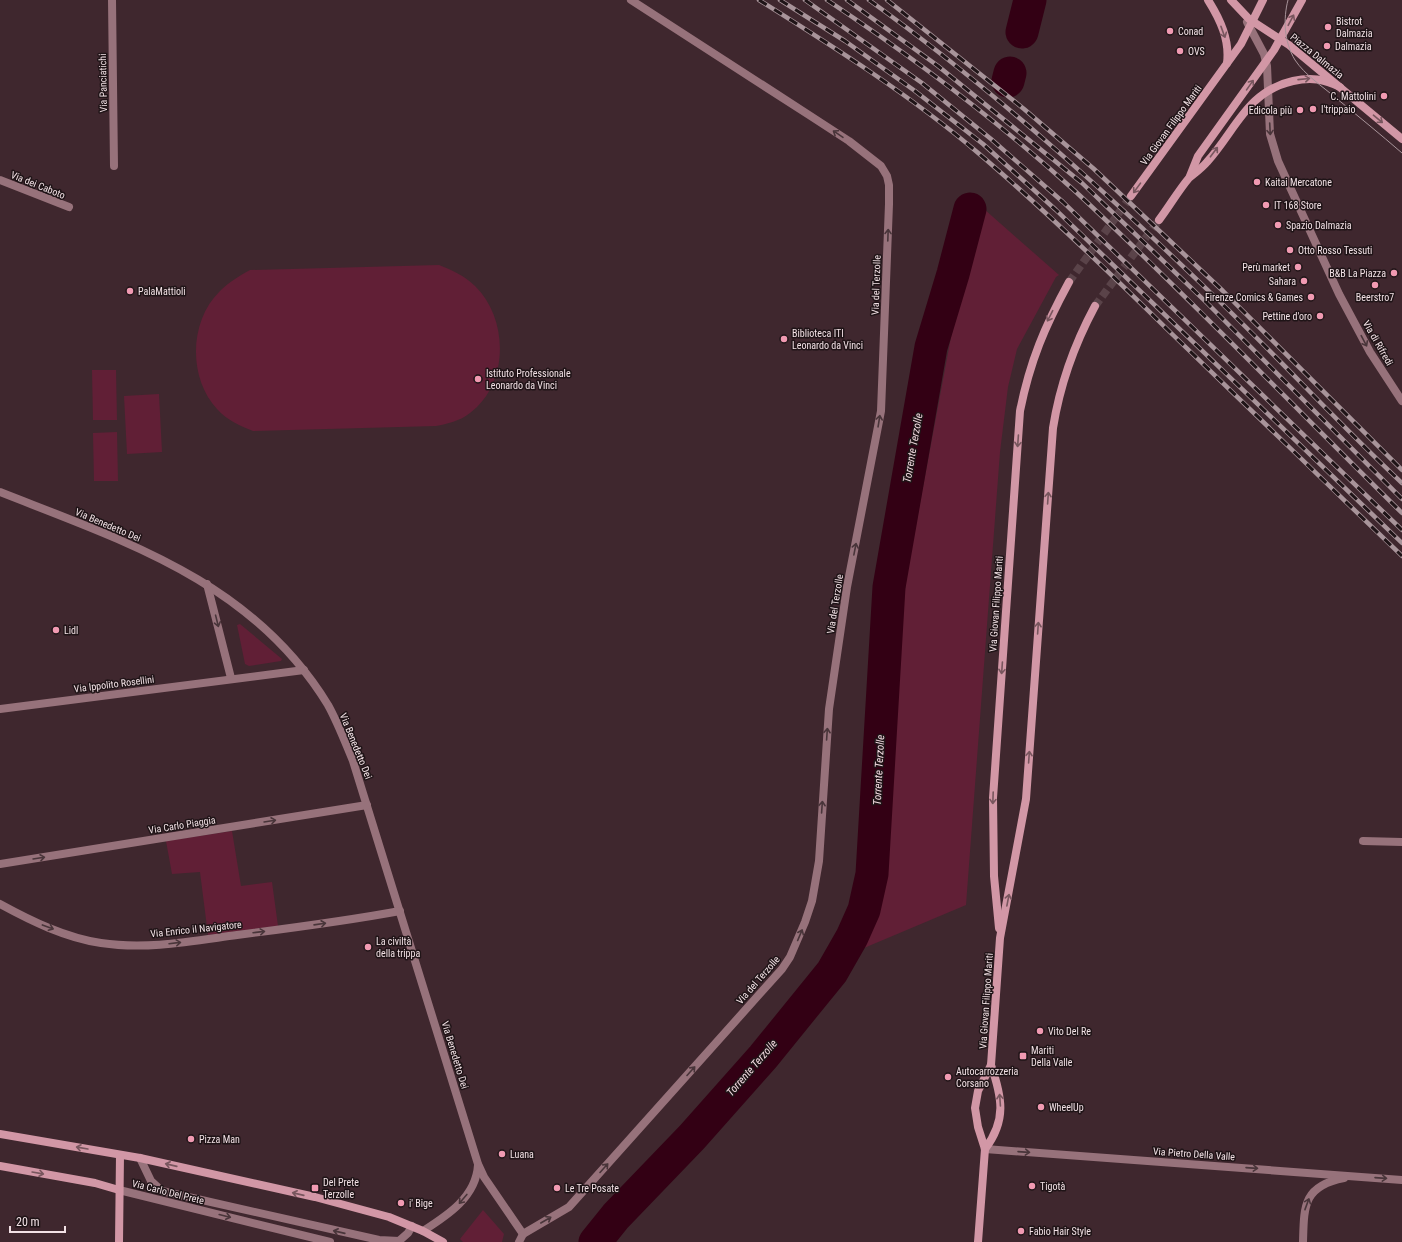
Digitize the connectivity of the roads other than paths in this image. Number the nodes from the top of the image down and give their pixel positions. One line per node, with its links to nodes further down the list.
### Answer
1 (112, 0): 14 (street, Via Panciatichi)
2 (631, 0): 48 (street, Via del Terzolle, one-way to 2)
3 (1208, 0): 10 (main road, one-way to 10)
4 (1231, 0): 7 (main road, Piazza Dalmazia)
5 (1264, 0): 7 (main road)
6 (1302, 0): 8 (main road, Piazza Dalmazia, one-way to 6)
7 (1252, 25): 8 (main road, Piazza Dalmazia); 9 (street, Piazza Dalmazia); 10 (main road)
8 (1280, 39): 9 (main road, Piazza Dalmazia); 11 (main road, Piazza Dalmazia)
9 (1266, 62): 12 (street, Piazza Dalmazia); 15 (main road, Piazza Dalmazia, one-way to 9)
10 (1226, 66): 17 (main road, Via Giovan Filippo Mariti, one-way to 17)
11 (1340, 87): 12 (main road, Piazza Dalmazia, one-way to 11); 13 (main road, one-way to 13)
12 (1269, 90): 15 (main road, Piazza Dalmazia, one-way to 12); 21 (street, Piazza Dalmazia, one-way to 21)
13 (1402, 139)
14 (114, 166)
15 (1189, 179): 19 (main road)
16 (0, 180): 18 (street, Via dei Caboto)
17 (1131, 196)
18 (69, 208)
19 (1159, 220)
20 (1069, 282): 35 (main road, Via Giovan Filippo Mariti, one-way to 35)
21 (1339, 294): 23 (street, Via di Rifredi, one-way to 23)
22 (1095, 306): 35 (main road, Via Giovan Filippo Mariti, one-way to 22)
23 (1402, 401)
24 (0, 492): 25 (street, Via Benedetto Dei)
25 (207, 584): 26 (street, Via Benedetto Dei); 27 (street, one-way to 27)
26 (304, 670): 27 (street, Via Ippolito Rosellini); 29 (street, Via Benedetto Dei)
27 (231, 678): 28 (street, Via Ippolito Rosellini)
28 (0, 708)
29 (367, 805): 32 (street, Via Carlo Piaggia, one-way to 29); 34 (street, Via Benedetto Dei)
30 (1363, 841): 31 (street)
31 (1402, 842)
32 (0, 864)
33 (0, 904): 34 (street, Via Enrico il Navigatore, one-way to 34)
34 (400, 911): 41 (street, Via Benedetto Dei)
35 (1000, 938): 36 (main road, Via Giovan Filippo Mariti)
36 (991, 1065): 38 (main road, Via Giovan Filippo Mariti); 38 (main road, Via Giovan Filippo Mariti, one-way to 36)
37 (0, 1134): 39 (main road, one-way to 37)
38 (985, 1149): 43 (street, Via Pietro Della Valle, one-way to 43); 53 (main road, Via Giovan Filippo Mariti)
39 (120, 1155): 40 (main road); 45 (main road)
40 (140, 1158): 46 (main road, one-way to 40); 46 (street, Via Carlo Del Prete, one-way to 40)
41 (478, 1164): 47 (street, one-way to 47); 48 (street, Via Benedetto Dei)
42 (0, 1166): 45 (main road, Via Carlo Del Prete, one-way to 45)
43 (1353, 1176): 44 (street, Via Pietro Della Valle, one-way to 44); 54 (street, one-way to 43)
44 (1402, 1180)
45 (119, 1190): 49 (main road); 50 (street, Via Carlo Del Prete, one-way to 50)
46 (412, 1226): 47 (main road)
47 (423, 1231): 51 (main road)
48 (523, 1234): 52 (street)
49 (120, 1242)
50 (330, 1242)
51 (443, 1242)
52 (519, 1242)
53 (978, 1242)
54 (1303, 1242)

